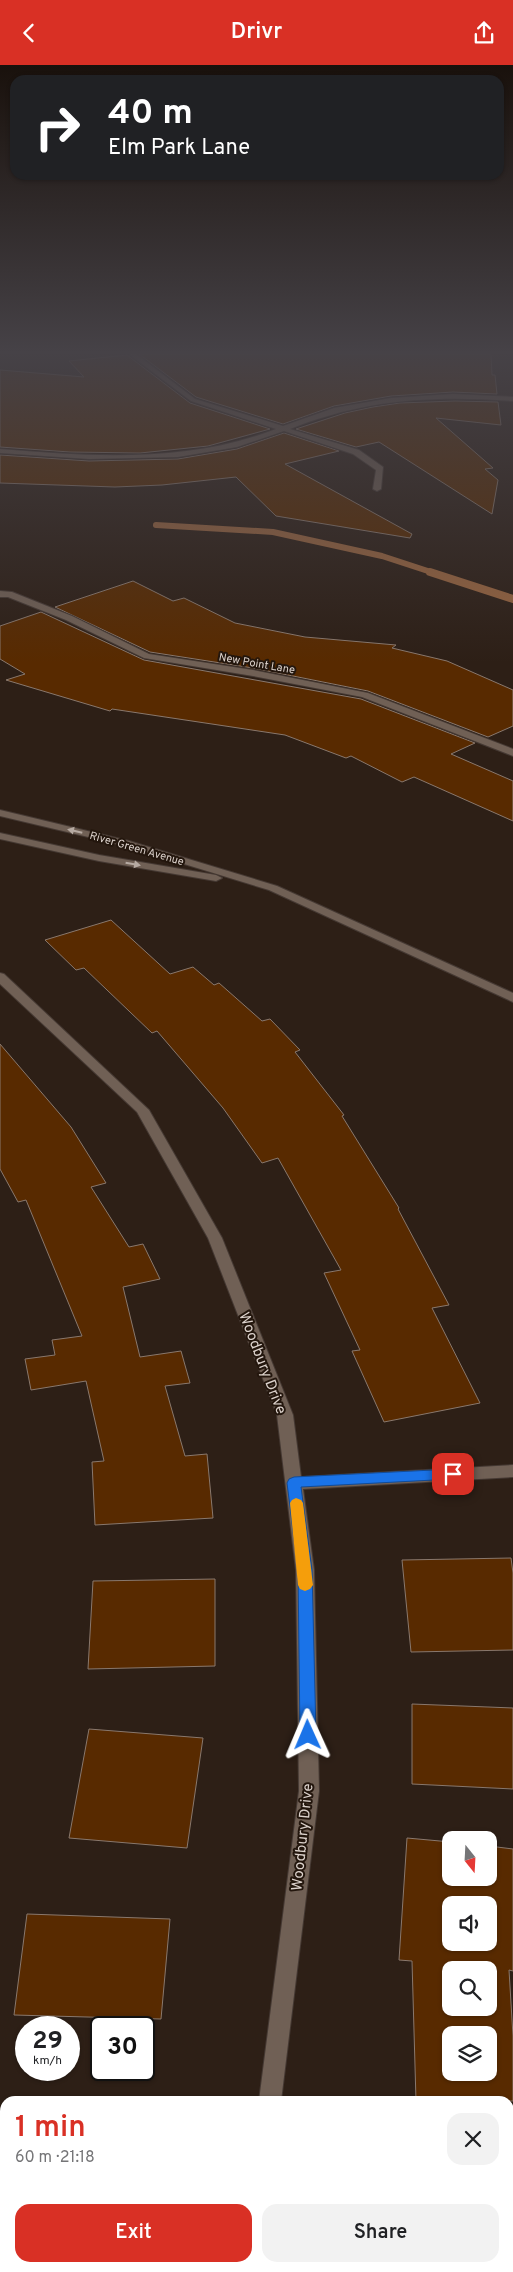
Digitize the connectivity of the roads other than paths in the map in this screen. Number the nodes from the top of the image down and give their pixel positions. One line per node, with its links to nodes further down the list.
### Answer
1 (65, 457): 2 (street)
2 (146, 457)
3 (363, 457): 4 (street)
4 (377, 489)
5 (0, 594): 6 (street, New Point Lane)
6 (513, 753)
7 (0, 813): 9 (street, River Green Avenue, one-way to 7)
8 (0, 836): 9 (street, River Green Avenue, one-way to 9)
9 (273, 888): 11 (street, River Green Avenue)
10 (0, 977): 13 (street, Woodbury Drive)
11 (513, 998)
12 (513, 1471): 13 (street)
13 (294, 1483): 14 (street, Woodbury Drive)
14 (271, 2096)

